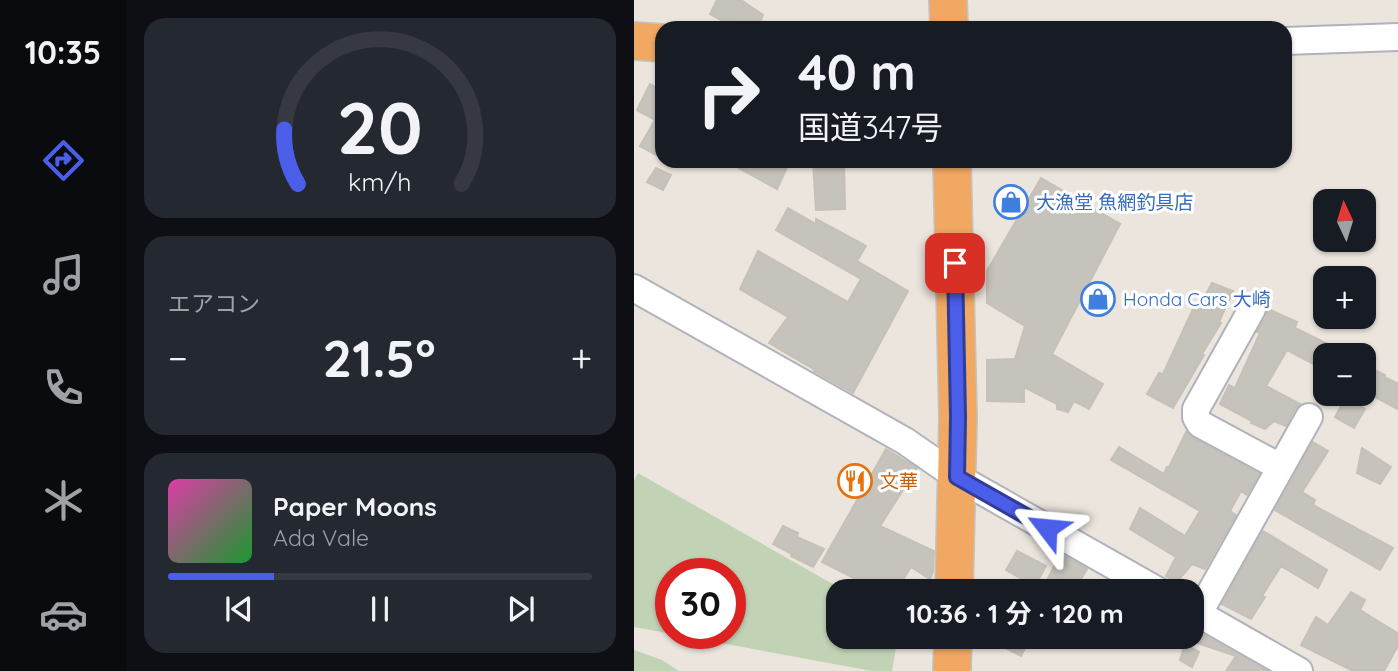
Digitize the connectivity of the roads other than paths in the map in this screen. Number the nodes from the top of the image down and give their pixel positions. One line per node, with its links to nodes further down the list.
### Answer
1 (948, 0): 2 (highway)
2 (949, 21)
3 (1399, 37): 5 (street)
4 (634, 41): 6 (highway)
5 (1292, 41)
6 (655, 42)
7 (952, 168): 12 (highway)
8 (634, 288): 12 (street)
9 (1252, 309): 11 (street)
10 (1309, 417): 11 (street)
11 (1280, 467): 15 (street)
12 (957, 477): 13 (highway); 14 (street)
13 (954, 579)
14 (1137, 579)
15 (1204, 596)
16 (1204, 616): 19 (street)
17 (953, 649): 18 (highway)
18 (952, 671)
19 (1299, 671)

